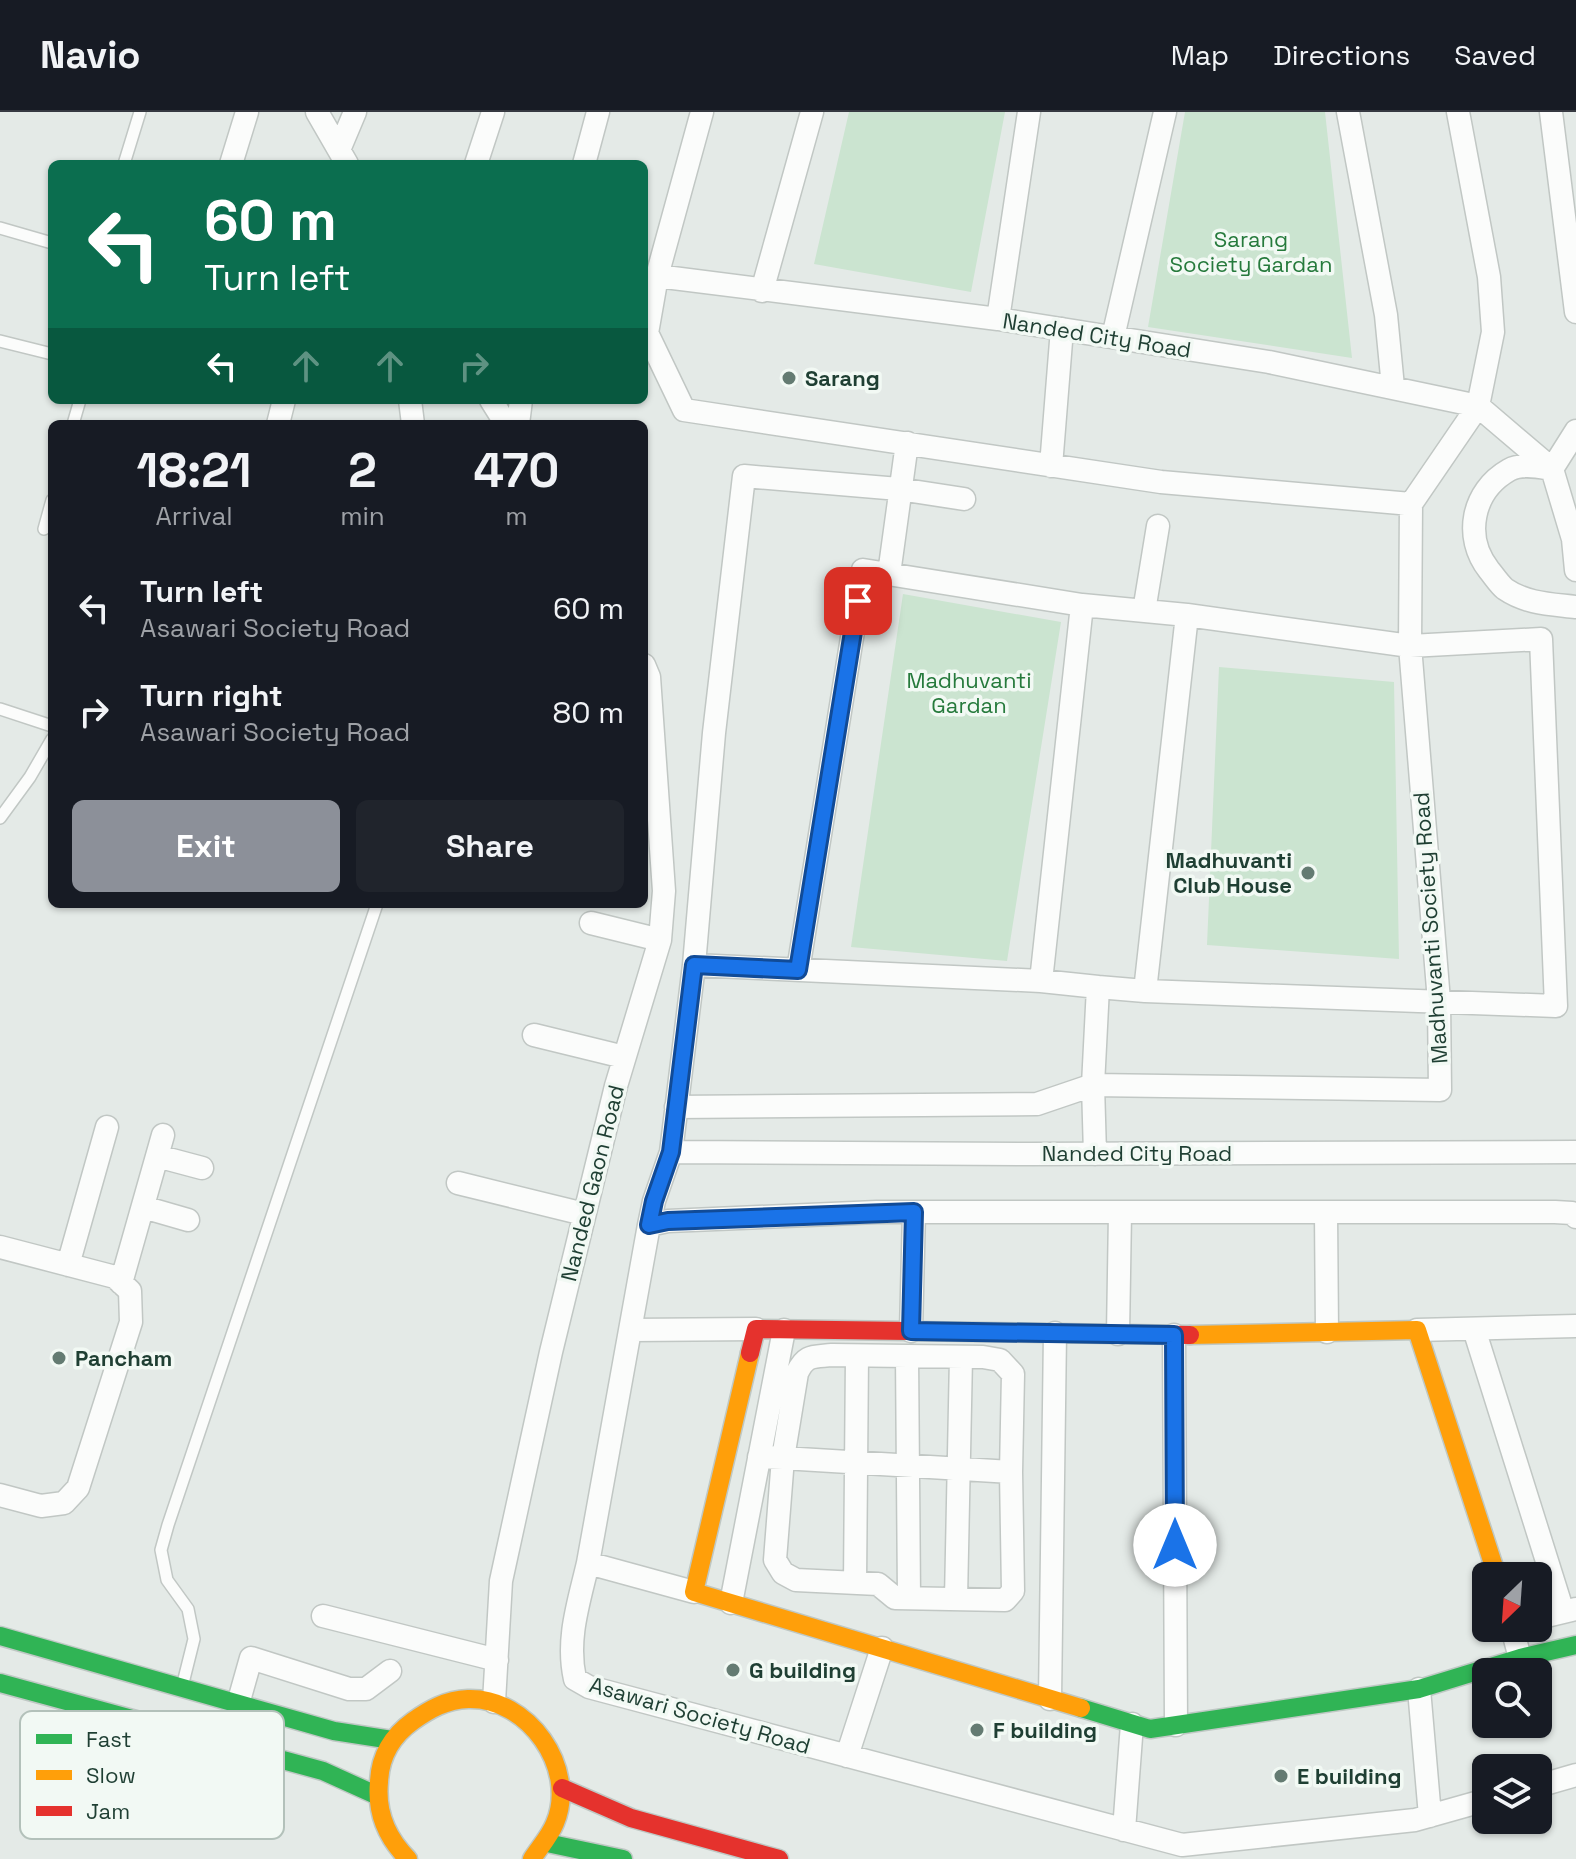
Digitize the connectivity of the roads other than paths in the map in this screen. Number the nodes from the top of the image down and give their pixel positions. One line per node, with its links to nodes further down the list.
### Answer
1 (140, 112): 15 (lane)
2 (247, 112): 16 (street)
3 (317, 112): 14 (street)
4 (355, 112): 14 (street)
5 (493, 112): 17 (street)
6 (598, 112): 18 (street)
7 (702, 112): 21 (street)
8 (812, 112): 22 (street)
9 (1029, 112): 24 (street)
10 (1165, 112): 28 (street)
11 (1348, 112): 31 (street)
12 (1458, 112): 32 (street)
13 (1551, 112): 23 (street)
14 (343, 157)
15 (125, 160)
16 (232, 160)
17 (477, 160)
18 (585, 160)
19 (0, 228): 20 (lane)
20 (48, 242)
21 (657, 276): 22 (street, Nanded City Road); 25 (street)
22 (762, 291): 24 (street, Nanded City Road)
23 (1576, 312)
24 (998, 319): 26 (street, Nanded City Road)
25 (648, 327)
26 (1062, 329): 28 (street, Nanded City Road); 35 (street)
27 (648, 335): 34 (street)
28 (1113, 337): 31 (street, Nanded City Road)
29 (0, 341): 30 (lane)
30 (48, 353)
31 (1393, 387): 32 (street, Nanded City Road)
32 (1478, 406): 36 (street, Nanded City Road); 39 (street)
33 (1576, 431): 36 (street)
34 (907, 443): 35 (street); 37 (street)
35 (1051, 466): 39 (street)
36 (1552, 469): 43 (street); 46 (street)
37 (899, 489): 38 (street); 44 (street); 58 (street)
38 (964, 499)
39 (1411, 504): 49 (street, Madhuvanti Society Road)
40 (48, 514): 42 (lane)
41 (1158, 526): 47 (street)
42 (44, 529)
43 (1576, 570)
44 (889, 574): 45 (street); 59 (street)
45 (1082, 605): 47 (street); 60 (street)
46 (1576, 607)
47 (1144, 611): 48 (street)
48 (1187, 615): 49 (street); 62 (street)
49 (1410, 646): 63 (street, Madhuvanti Society Road); 63 (street)
50 (648, 675): 57 (street, Nanded Gaon Road)
51 (0, 709): 52 (lane)
52 (48, 725)
53 (48, 746): 54 (lane)
54 (0, 818)
55 (376, 908): 124 (lane)
56 (591, 923): 57 (street)
57 (660, 940): 65 (street, Nanded Gaon Road)
58 (694, 965): 59 (street); 67 (street, Asawari Society Road)
59 (798, 970): 60 (street)
60 (1041, 981): 61 (street)
61 (1098, 987): 62 (street); 66 (street)
62 (1145, 991): 63 (street)
63 (1439, 1001): 66 (street, Madhuvanti Society Road)
64 (534, 1035): 65 (street)
65 (624, 1057): 78 (street, Nanded Gaon Road)
66 (1093, 1085): 67 (street); 71 (street)
67 (676, 1107): 69 (street, Asawari Society Road)
68 (107, 1127): 83 (street)
69 (671, 1152): 71 (street, Nanded City Road); 81 (street, Asawari Society Road)
70 (1576, 1152): 71 (street, Nanded City Road)
71 (1095, 1154)
72 (202, 1168): 74 (street)
73 (458, 1183): 78 (street)
74 (143, 1207): 80 (street); 84 (street)
75 (914, 1212): 76 (street); 81 (street); 91 (street)
76 (1120, 1213): 77 (street); 94 (street)
77 (1326, 1213): 79 (street); 92 (street)
78 (584, 1214): 120 (street, Nanded Gaon Road)
79 (1576, 1217)
80 (188, 1220)
81 (649, 1225): 88 (street, Asawari Society Road)
82 (0, 1247): 83 (street)
83 (68, 1265): 84 (street)
84 (121, 1283): 105 (street)
85 (1576, 1326): 87 (street)
86 (756, 1329): 88 (street); 89 (street); 109 (street)
87 (1474, 1329): 90 (street); 113 (street)
88 (632, 1330): 107 (street, Asawari Society Road)
89 (784, 1330): 91 (street); 99 (street)
90 (1417, 1330): 92 (street); 106 (street)
91 (911, 1331): 93 (street)
92 (1327, 1332): 95 (street)
93 (1055, 1333): 94 (street); 126 (street)
94 (1118, 1334): 95 (street)
95 (1174, 1335): 133 (street)
96 (857, 1356): 97 (street); 100 (street); 101 (street)
97 (907, 1356): 98 (street); 102 (street)
98 (961, 1357): 103 (street); 104 (street)
99 (759, 1457): 100 (street); 112 (street)
100 (783, 1458): 101 (street); 108 (street)
101 (855, 1463): 102 (street); 108 (street)
102 (907, 1466): 103 (street); 110 (street)
103 (960, 1469): 104 (street); 111 (street)
104 (1011, 1472): 111 (street)
105 (0, 1495)
106 (1492, 1562)
107 (588, 1563): 109 (street); 135 (street, Asawari Society Road)
108 (855, 1583): 110 (street)
109 (694, 1592): 112 (street)
110 (909, 1598): 111 (street)
111 (956, 1599)
112 (731, 1603): 118 (street)
113 (1569, 1610)
114 (323, 1616): 120 (street)
115 (0, 1636): 124 (street)
116 (1516, 1642): 119 (street)
117 (1576, 1645): 119 (street)
118 (882, 1648): 126 (street); 135 (street)
119 (1520, 1658)
120 (497, 1660): 127 (street, Nanded Gaon Road)
121 (390, 1671): 128 (street)
122 (1472, 1673): 125 (street)
123 (0, 1683): 129 (street)
124 (182, 1688): 128 (street)
125 (1419, 1689): 133 (street); 142 (street)
126 (1050, 1699): 132 (street)
127 (494, 1702): 134 (street); 139 (street)
128 (238, 1704): 130 (street)
129 (103, 1711)
130 (263, 1711)
131 (284, 1717): 134 (street)
132 (1132, 1724): 133 (street); 143 (street)
133 (1176, 1725)
134 (392, 1740): 140 (street)
135 (847, 1756): 143 (street, Asawari Society Road)
136 (284, 1760): 140 (street)
137 (1576, 1775): 138 (street)
138 (1552, 1782)
139 (562, 1788): 144 (street); 148 (street)
140 (376, 1795): 145 (street)
141 (1472, 1804): 142 (street, Asawari Society Road)
142 (1430, 1816): 143 (street, Asawari Society Road)
143 (1124, 1830)
144 (547, 1843): 146 (street); 147 (street)
145 (405, 1858)
146 (532, 1859)
147 (623, 1859)
148 (779, 1859)

